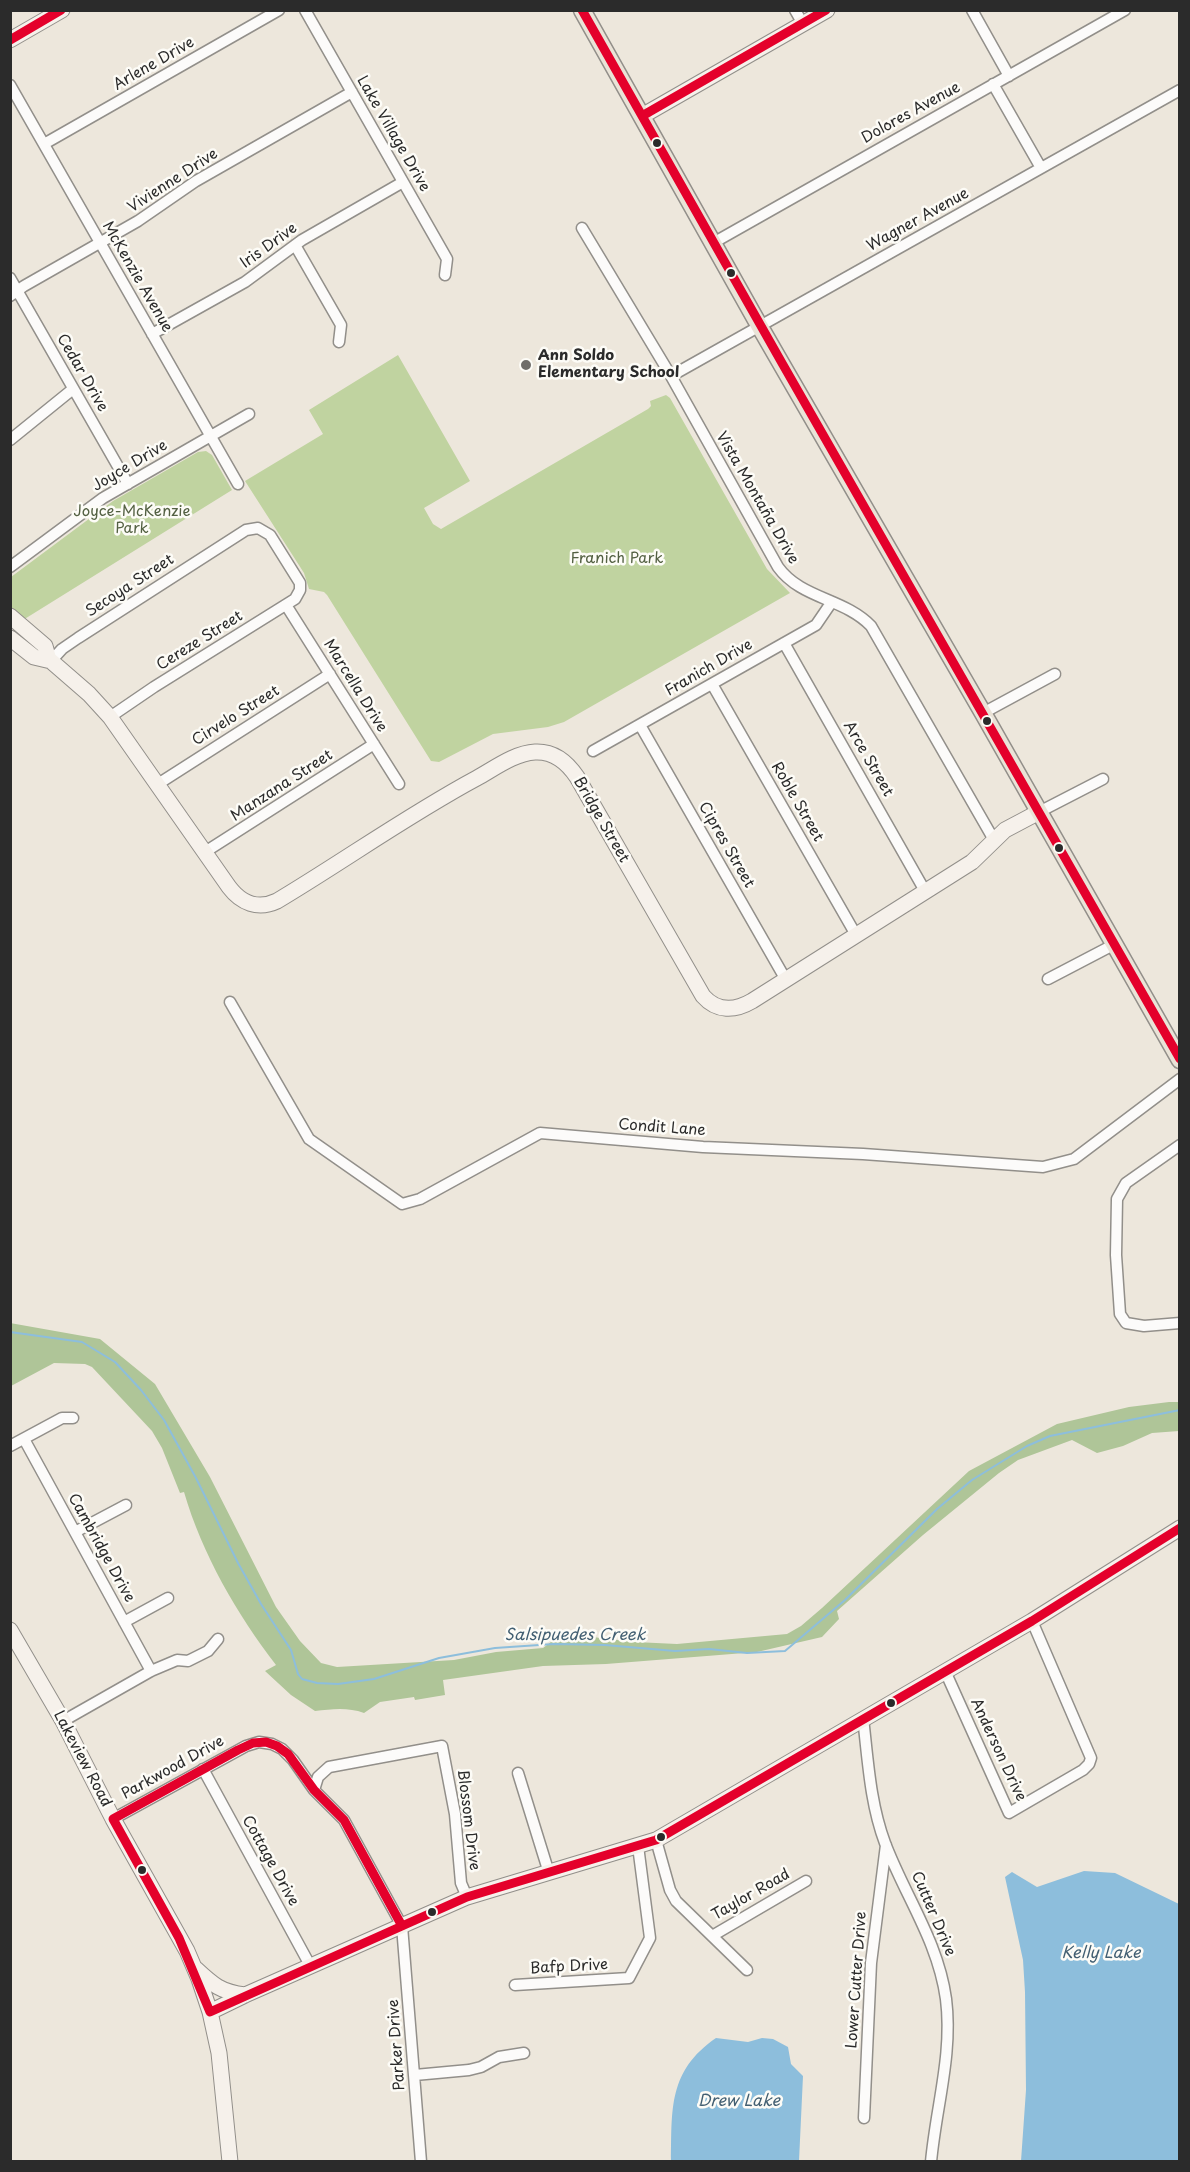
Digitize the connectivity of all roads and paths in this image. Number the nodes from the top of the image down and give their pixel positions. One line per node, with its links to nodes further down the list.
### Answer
1 (62, 10): 9 (street)
2 (279, 10): 16 (street, Arlene Drive)
3 (305, 10): 14 (street, Lake Village Drive)
4 (582, 10): 15 (main road)
5 (827, 10): 8 (street)
6 (972, 10): 10 (street)
7 (1125, 10): 10 (street, Dolores Avenue)
8 (799, 17): 15 (street)
9 (10, 40)
10 (1009, 76): 11 (street, Dolores Avenue)
11 (993, 84): 17 (street); 21 (street, Dolores Avenue)
12 (10, 85): 16 (street, McKenzie Avenue)
13 (1179, 90): 17 (street, Wagner Avenue)
14 (352, 92): 18 (street, Lake Village Drive); 20 (street, Vivienne Drive)
15 (642, 116): 21 (main road)
16 (44, 144): 20 (street, McKenzie Avenue)
17 (1041, 168): 26 (street, Wagner Avenue)
18 (403, 182): 22 (street, Iris Drive); 23 (street, Lake Village Drive)
19 (582, 228): 29 (street, Vista Montaña Drive)
20 (100, 243): 25 (street, Vivienne Drive); 27 (street, McKenzie Avenue)
21 (713, 243): 26 (main road)
22 (295, 245): 27 (street, Iris Drive); 28 (street)
23 (445, 275)
24 (10, 278): 25 (street, Cedar Drive)
25 (14, 293): 30 (street, Cedar Drive)
26 (760, 327): 29 (street, Wagner Avenue); 47 (main road)
27 (152, 334): 32 (street, McKenzie Avenue)
28 (339, 342)
29 (671, 376): 38 (street, Vista Montaña Drive)
30 (73, 389): 33 (street); 34 (street, Cedar Drive)
31 (249, 414): 32 (street, Joyce Drive)
32 (210, 437): 34 (street, Joyce Drive); 35 (street, McKenzie Avenue)
33 (10, 440)
34 (128, 483): 36 (street, Joyce Drive)
35 (238, 484)
36 (10, 567)
37 (300, 586): 39 (street, Cereze Street); 43 (street, Secoya Street)
38 (831, 603): 42 (street, Franich Drive); 56 (street, Vista Montaña Drive)
39 (286, 605): 44 (street, Marcella Drive); 48 (street, Cereze Street)
40 (10, 615): 43 (street, Bridge Street)
41 (10, 638): 43 (street, Bridge Street)
42 (784, 643): 46 (street, Franich Drive); 58 (street, Arce Street)
43 (50, 660): 48 (street, Bridge Street)
44 (330, 674): 50 (street, Marcella Drive); 53 (street, Cirvelo Street)
45 (1055, 674): 47 (street)
46 (712, 684): 49 (street, Franich Drive); 59 (street, Roble Street)
47 (983, 713): 55 (main road)
48 (110, 717): 53 (street, Bridge Street)
49 (640, 725): 51 (street, Franich Drive); 62 (street, Cipres Street)
50 (374, 744): 54 (street, Marcella Drive); 57 (street, Manzana Street)
51 (593, 751)
52 (1103, 779): 55 (street)
53 (158, 784): 57 (street, Bridge Street)
54 (399, 784)
55 (1039, 812): 56 (street, Bridge Street); 60 (main road)
56 (994, 840): 58 (street, Bridge Street)
57 (205, 852): 62 (street, Bridge Street)
58 (926, 891): 59 (street, Bridge Street)
59 (855, 935): 62 (street, Bridge Street)
60 (1115, 944): 61 (street); 64 (main road)
61 (1048, 979)
62 (786, 980)
63 (230, 1002): 65 (street, Condit Lane)
64 (1179, 1060)
65 (1179, 1079)
66 (1179, 1145): 67 (street)
67 (1179, 1323)
68 (73, 1418): 69 (street)
69 (24, 1439): 70 (street); 73 (street, Cambridge Drive)
70 (10, 1446)
71 (126, 1504): 73 (street)
72 (1179, 1528): 75 (street)
73 (75, 1532): 76 (street, Cambridge Drive)
74 (168, 1599): 76 (street)
75 (1032, 1621): 80 (street); 80 (street, Anderson Drive)
76 (124, 1622): 79 (street, Cambridge Drive)
77 (10, 1630): 82 (street, Lakeview Road)
78 (218, 1639): 79 (street)
79 (151, 1671): 82 (street)
80 (945, 1671): 81 (street)
81 (863, 1718): 89 (street); 90 (street, Cutter Drive)
82 (63, 1721): 88 (street, Lakeview Road)
83 (297, 1766): 84 (street); 85 (street, Parkwood Drive); 87 (street, Parkwood Drive)
84 (335, 1766): 87 (street); 94 (street, Blossom Drive)
85 (203, 1769): 88 (street, Parkwood Drive); 98 (street, Cottage Drive)
86 (518, 1773): 92 (street)
87 (314, 1790): 95 (street, Parkwood Drive)
88 (114, 1819): 97 (street, Lakeview Road)
89 (656, 1840): 91 (street); 96 (street)
90 (886, 1845): 105 (street, Lower Cutter Drive); 108 (street, Cutter Drive)
91 (638, 1846): 92 (street); 100 (street, Bafp Drive)
92 (549, 1873): 94 (street)
93 (806, 1881): 96 (street, Taylor Road)
94 (467, 1898): 95 (street)
95 (402, 1926): 98 (street); 104 (street, Parker Drive)
96 (712, 1936): 99 (street)
97 (193, 1966): 101 (street); 102 (street, Lakeview Road)
98 (311, 1967): 101 (street)
99 (747, 1970)
100 (515, 1985)
101 (245, 1995): 102 (street)
102 (210, 2012): 106 (street, Lakeview Road)
103 (524, 2053): 104 (street)
104 (415, 2075): 107 (street, Parker Drive)
105 (864, 2118)
106 (230, 2162)
107 (421, 2162)
108 (931, 2162)

